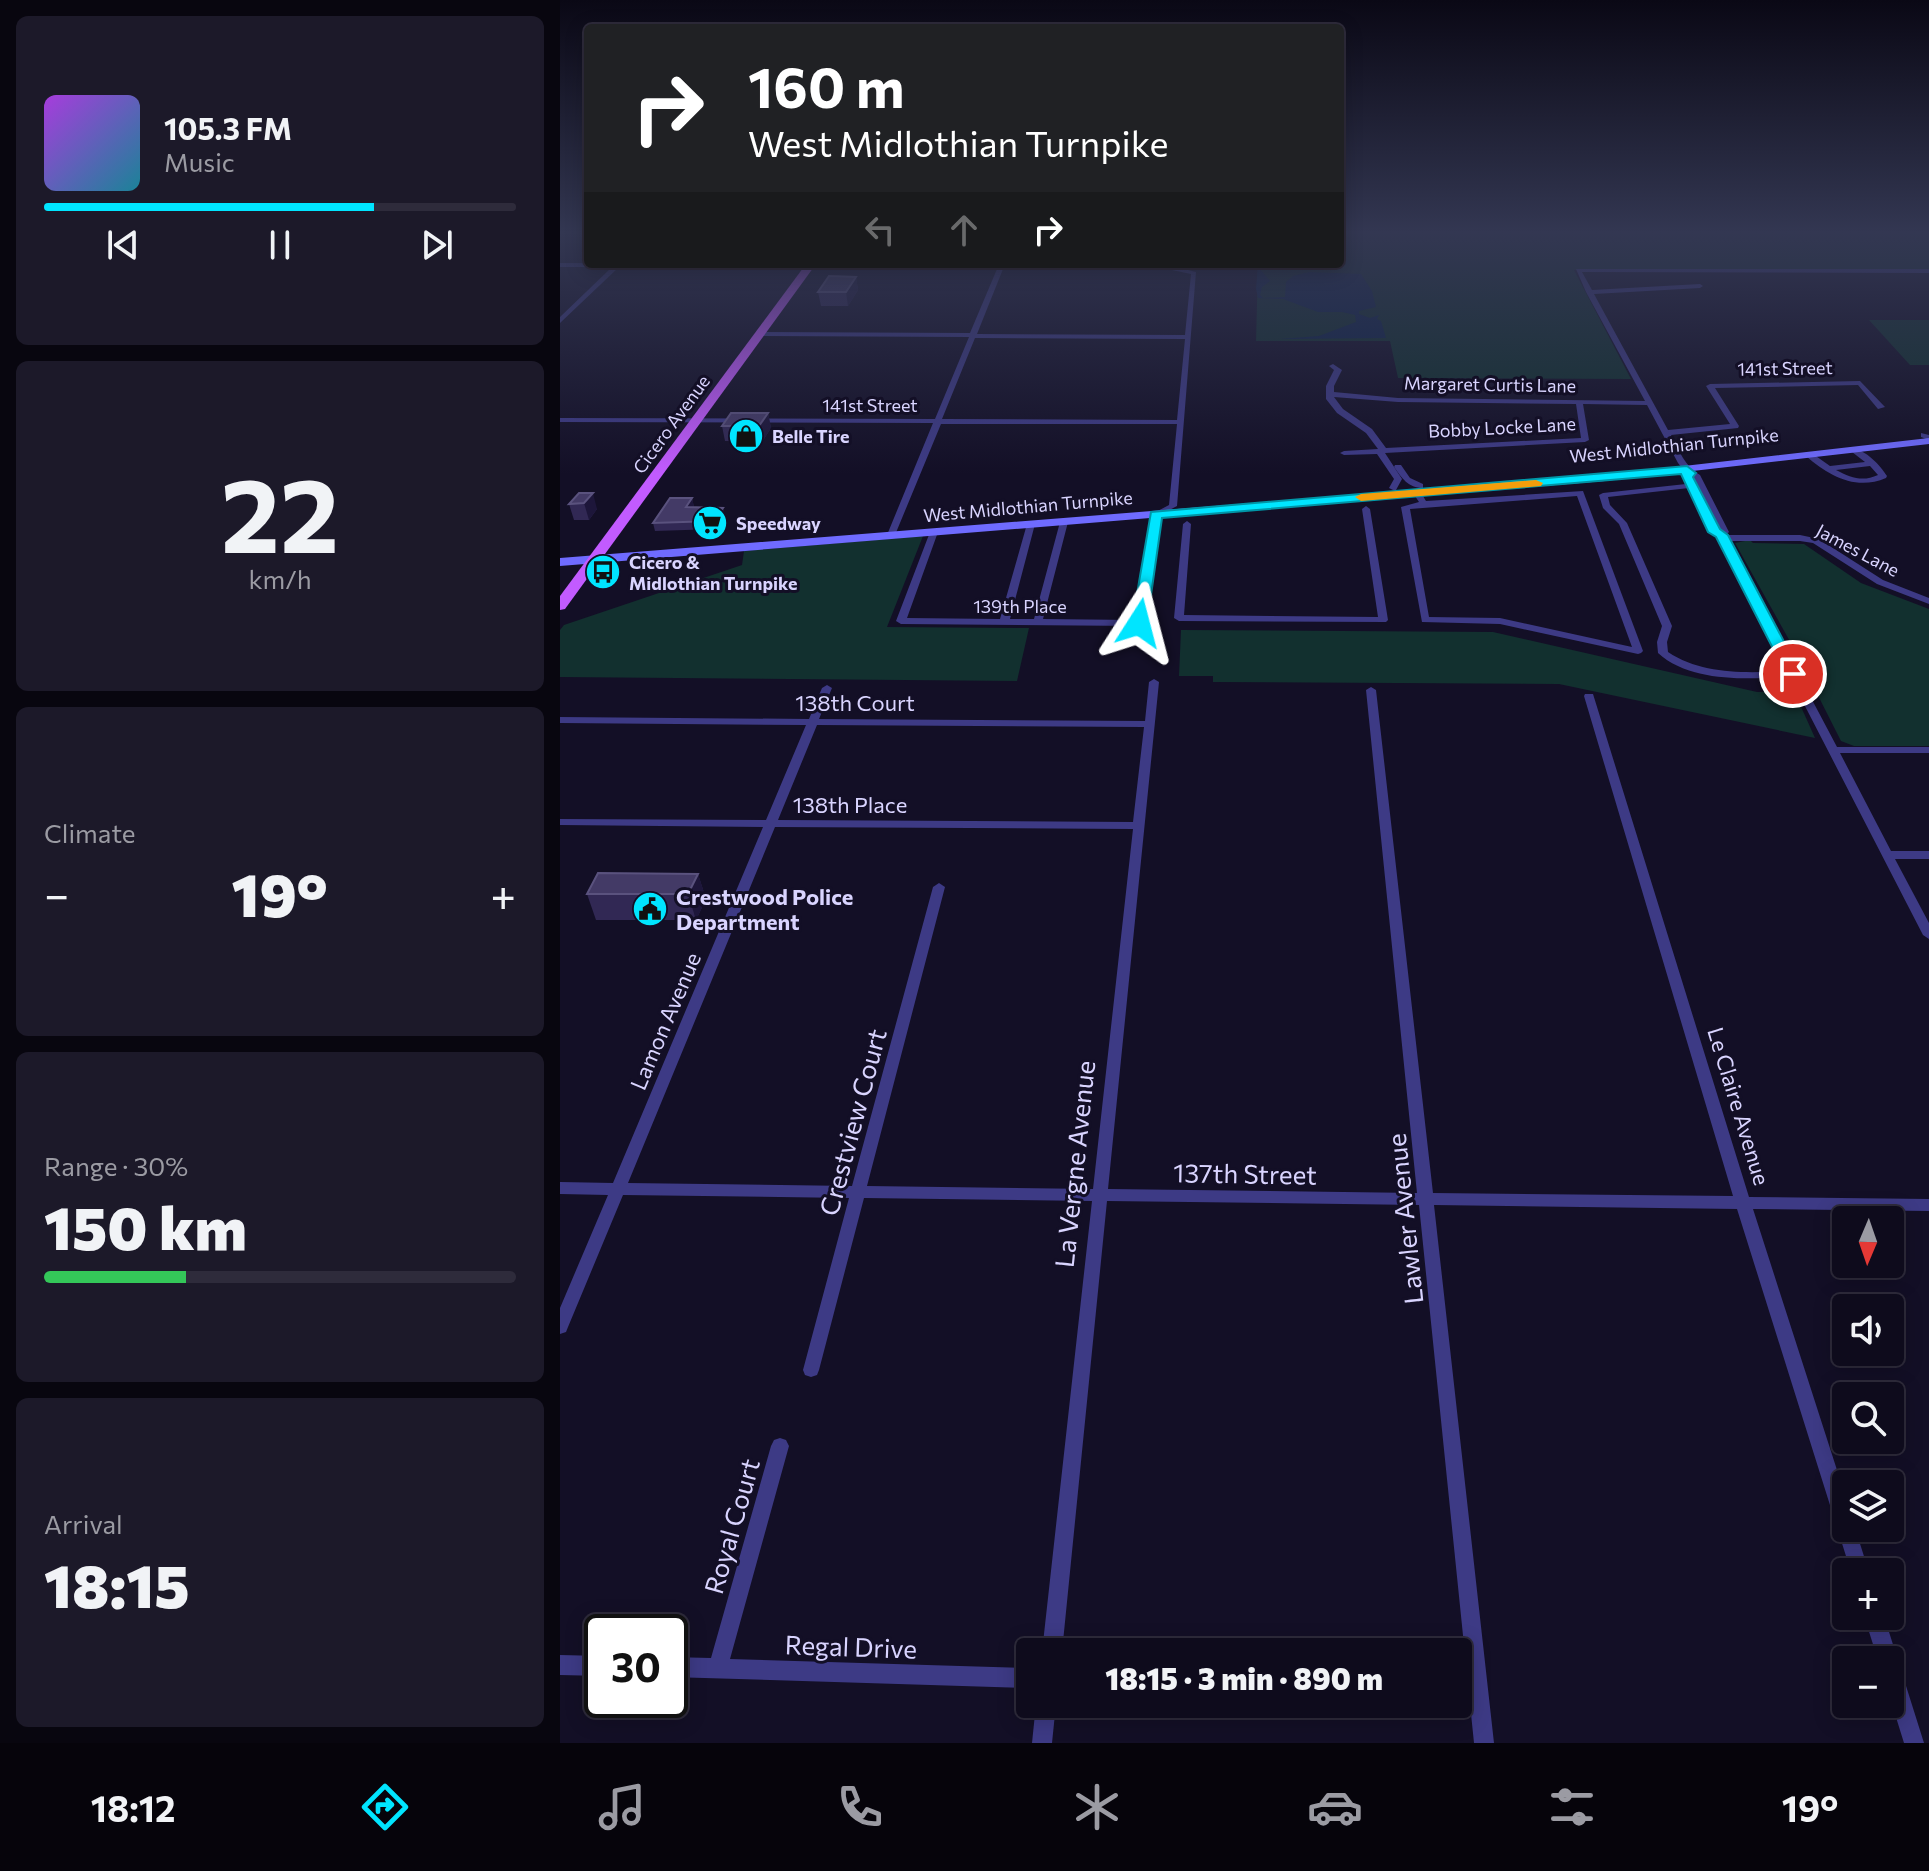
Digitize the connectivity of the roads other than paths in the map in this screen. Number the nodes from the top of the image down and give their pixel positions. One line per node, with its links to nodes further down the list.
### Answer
1 (776, 311): 5 (main road, Cicero Avenue)
2 (984, 311): 6 (street)
3 (1192, 311): 7 (street)
4 (1600, 311): 11 (street)
5 (759, 334): 6 (street); 14 (main road, Cicero Avenue)
6 (974, 336): 7 (street); 15 (street)
7 (1189, 337): 16 (street)
8 (1333, 366): 9 (street)
9 (1329, 394): 10 (street, Margaret Curtis Lane); 19 (street)
10 (1579, 401): 11 (street, Margaret Curtis Lane); 19 (street, Bobby Locke Lane)
11 (1649, 402): 17 (street)
12 (1881, 407): 17 (street, 141st Street)
13 (560, 420): 14 (street, 141st Street)
14 (697, 420): 15 (street, 141st Street); 39 (main road, Cicero Avenue)
15 (938, 421): 16 (street, 141st Street); 35 (street)
16 (1180, 422): 29 (street)
17 (1666, 433): 24 (street)
18 (1928, 437): 20 (main road, West Midlothian Turnpike); 24 (main road, West Midlothian Turnpike)
19 (1383, 450): 21 (street); 27 (street); 28 (street)
20 (1855, 450): 22 (main road, West Midlothian Turnpike); 23 (street)
21 (1344, 453)
22 (1810, 456): 24 (main road, West Midlothian Turnpike); 25 (street)
23 (1872, 463): 25 (street); 25 (street)
24 (1686, 469): 26 (street); 28 (main road, West Midlothian Turnpike)
25 (1828, 469)
26 (1697, 485): 37 (street); 45 (street)
27 (1393, 488): 28 (main road, West Midlothian Turnpike); 29 (main road, West Midlothian Turnpike)
28 (1417, 492): 28 (street); 31 (main road, West Midlothian Turnpike)
29 (1173, 506): 31 (street); 35 (main road, West Midlothian Turnpike)
30 (1366, 509): 34 (street)
31 (1156, 514): 32 (main road, West Midlothian Turnpike); 44 (street, 139th Place)
32 (1064, 522): 33 (main road, West Midlothian Turnpike); 44 (street)
33 (1031, 524): 36 (main road, West Midlothian Turnpike); 43 (street)
34 (1187, 524)
35 (892, 532): 36 (main road, West Midlothian Turnpike); 39 (main road, West Midlothian Turnpike)
36 (934, 532): 43 (street, 139th Place)
37 (1722, 536): 41 (street, James Lane); 45 (street)
38 (560, 555): 39 (main road, West Midlothian Turnpike)
39 (597, 555): 40 (main road, West Midlothian Turnpike); 42 (main road, Cicero Avenue)
40 (560, 562)
41 (1929, 601)
42 (560, 606)
43 (1004, 622): 44 (street, 139th Place)
44 (1038, 622)
45 (1793, 674): 53 (street)
46 (1154, 682): 52 (street, La Vergne Avenue)
47 (827, 688): 51 (street, Lamon Avenue)
48 (1371, 690): 66 (street, Lawler Avenue)
49 (1589, 696): 67 (street, Le Claire Avenue)
50 (560, 720): 51 (street, 138th Court)
51 (814, 722): 52 (street, 138th Court); 56 (street, Lamon Avenue)
52 (1150, 724): 57 (street, La Vergne Avenue)
53 (1833, 750): 54 (street); 58 (street)
54 (1929, 750)
55 (560, 822): 56 (street, 138th Place)
56 (771, 824): 57 (street, 138th Place); 63 (street, Lamon Avenue)
57 (1139, 826): 65 (street, La Vergne Avenue)
58 (1887, 855): 59 (street); 61 (street)
59 (1929, 855)
60 (939, 887): 64 (street, Crestview Court)
61 (1929, 935)
62 (560, 1188): 63 (street, 137th Street)
63 (619, 1189): 64 (street, 137th Street); 69 (street, Lamon Avenue)
64 (859, 1191): 65 (street, 137th Street); 70 (street, Crestview Court)
65 (1099, 1194): 66 (street, 137th Street); 73 (street, La Vergne Avenue)
66 (1426, 1201): 67 (street, 137th Street); 82 (street, Lawler Avenue)
67 (1743, 1203): 68 (street, 137th Street); 72 (street, Le Claire Avenue)
68 (1929, 1205)
69 (560, 1327)
70 (811, 1370)
71 (780, 1446): 77 (street, Royal Court)
72 (1832, 1484)
73 (1053, 1638)
74 (560, 1665): 75 (street)
75 (584, 1666)
76 (688, 1667): 77 (street, Regal Drive)
77 (718, 1667): 78 (street, Regal Drive)
78 (1016, 1678)
79 (1904, 1711): 83 (street)
80 (1045, 1718): 81 (street)
81 (1042, 1743)
82 (1484, 1743)
83 (1914, 1743)

